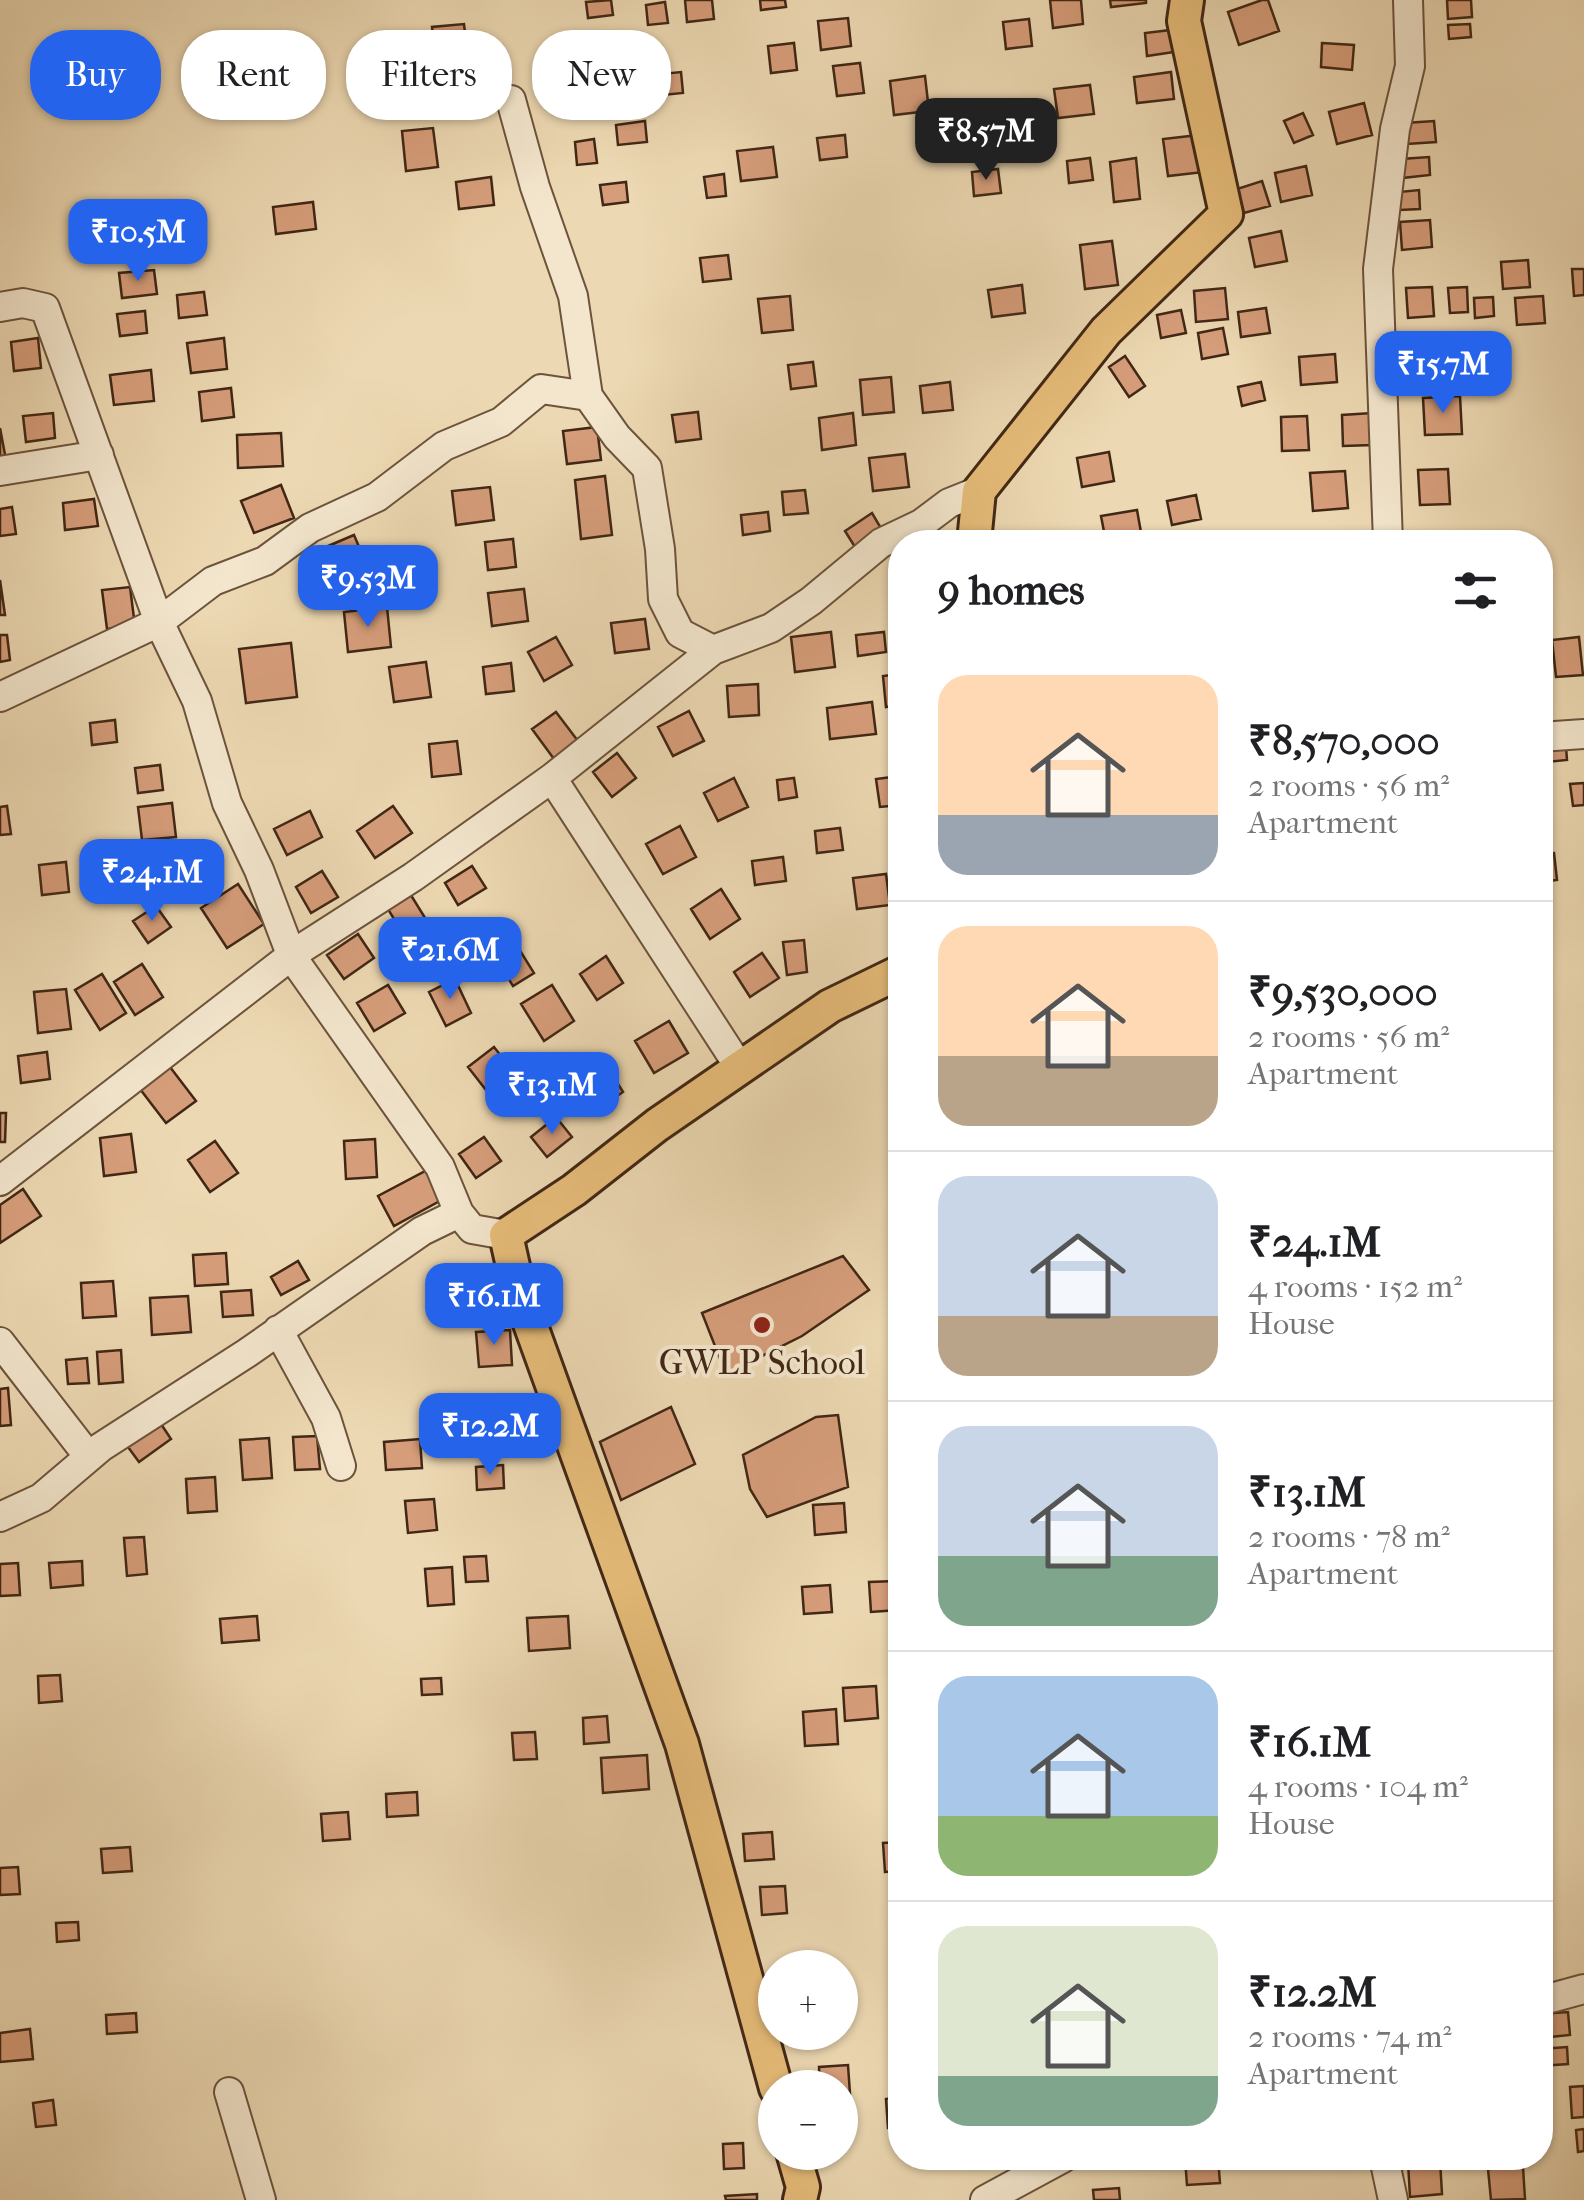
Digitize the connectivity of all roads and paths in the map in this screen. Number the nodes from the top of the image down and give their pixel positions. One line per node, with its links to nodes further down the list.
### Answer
1 (1187, 0): 8 (main road)
2 (1408, 0): 11 (street)
3 (512, 104): 5 (street)
4 (0, 307): 6 (street)
5 (588, 396): 13 (street); 14 (street)
6 (99, 455): 7 (street); 13 (street)
7 (0, 472)
8 (979, 491): 9 (street); 10 (main road)
9 (908, 530)
10 (975, 530)
11 (1388, 530)
12 (888, 540): 14 (street)
13 (159, 622): 15 (street); 19 (street)
14 (713, 650): 18 (street)
15 (0, 697)
16 (1584, 734): 17 (street)
17 (1553, 735)
18 (552, 778): 19 (street); 21 (street)
19 (292, 957): 22 (street); 23 (street)
20 (888, 978): 21 (main road)
21 (740, 1068): 24 (main road)
22 (0, 1181)
23 (459, 1214): 24 (street); 25 (street)
24 (506, 1235): 32 (main road)
25 (278, 1330): 27 (street); 28 (street)
26 (0, 1342): 27 (street)
27 (89, 1458): 29 (street)
28 (341, 1466)
29 (0, 1518)
30 (1584, 1989): 31 (street)
31 (1553, 1998)
32 (771, 2070)
33 (230, 2092): 37 (street)
34 (799, 2170): 38 (main road)
35 (1041, 2170): 39 (street)
36 (1386, 2170): 40 (street)
37 (261, 2200)
38 (800, 2200)
39 (985, 2200)
40 (1392, 2200)

